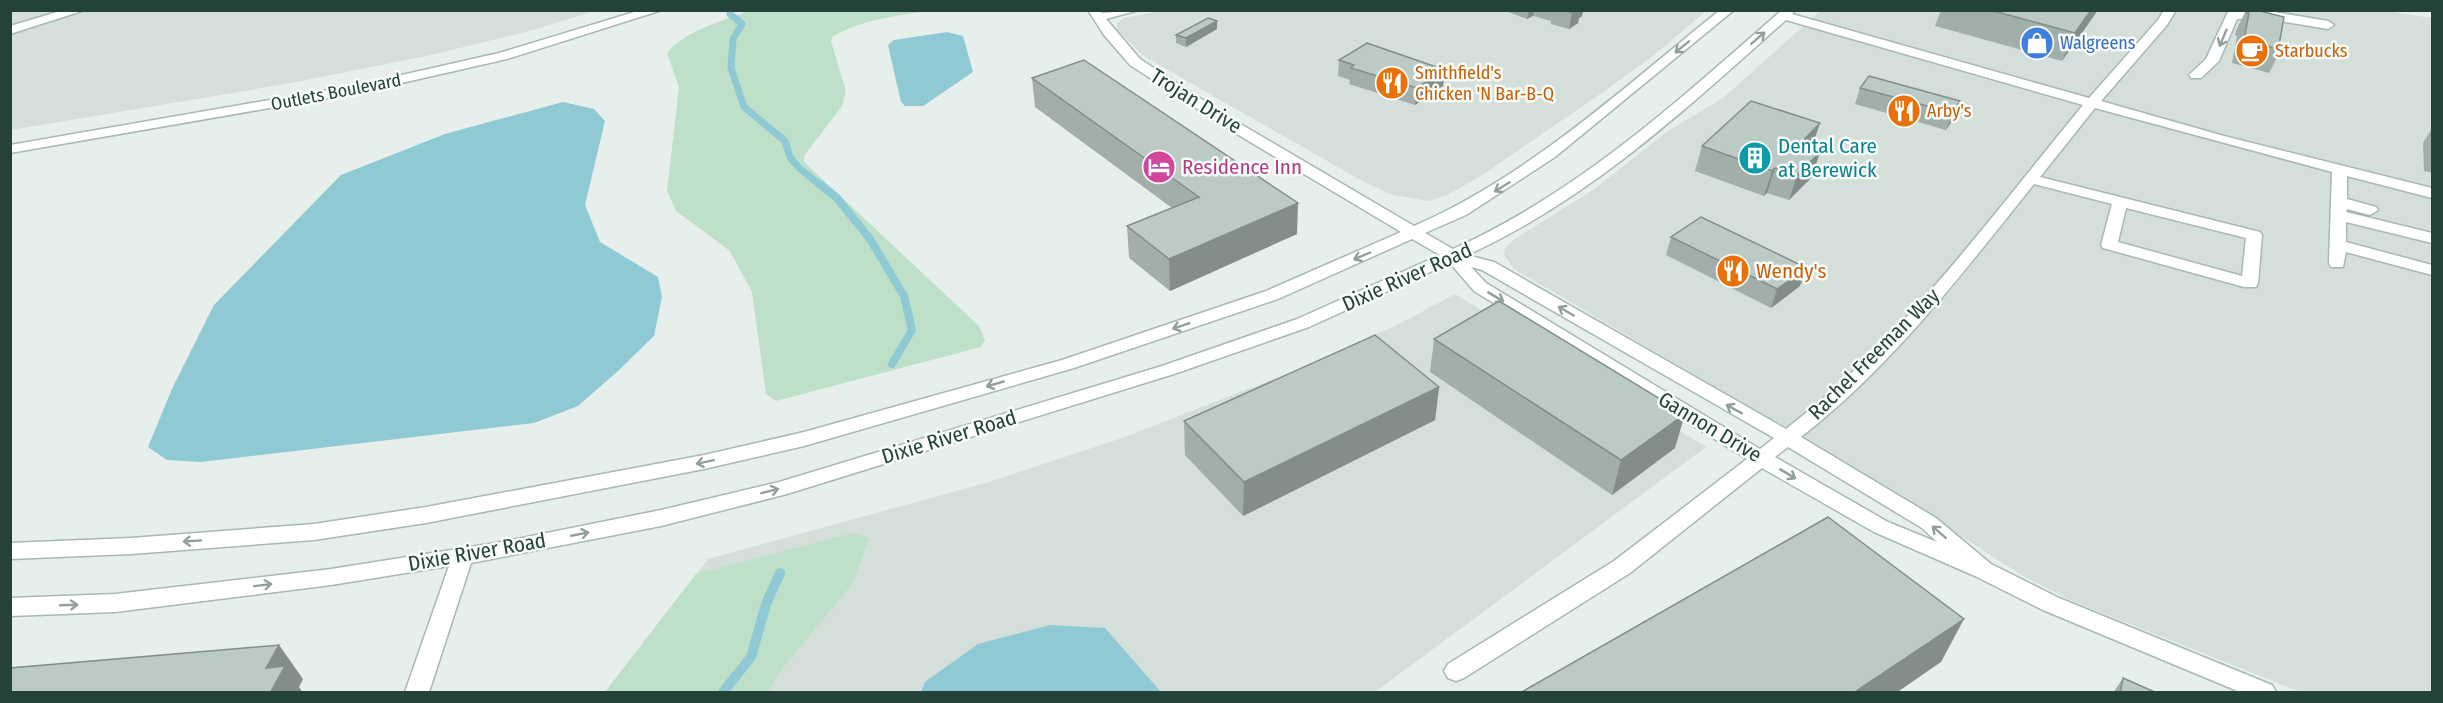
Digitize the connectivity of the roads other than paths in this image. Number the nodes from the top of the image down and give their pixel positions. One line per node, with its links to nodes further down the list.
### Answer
1 (79, 10): 10 (street)
2 (656, 10): 13 (street, Outlets Boulevard)
3 (1133, 10): 8 (street)
4 (1706, 10): 6 (street)
5 (2170, 10): 12 (street, Rachel Freeman Way)
6 (1725, 13): 20 (street, Dixie River Road, one-way to 20)
7 (1787, 13): 12 (street); 23 (street, Dixie River Road, one-way to 7)
8 (1096, 14): 20 (street, Trojan Drive)
9 (2328, 25): 11 (street, one-way to 11)
10 (10, 30)
11 (2196, 75)
12 (2092, 103): 14 (street); 15 (street, Rachel Freeman Way)
13 (10, 149)
14 (2340, 170): 16 (street); 18 (street)
15 (2031, 179): 17 (street); 26 (street, Rachel Freeman Way)
16 (2433, 193)
17 (2120, 202): 17 (street)
18 (2339, 208): 19 (street); 21 (street); 22 (street)
19 (2433, 226)
20 (1416, 233): 23 (street, Trojan Drive); 28 (street, Dixie River Road, one-way to 28)
21 (2433, 238)
22 (2338, 245): 24 (street); 25 (street)
23 (1446, 252): 26 (street, Gannon Drive, one-way to 23); 27 (street, Gannon Drive, one-way to 27); 29 (street, Dixie River Road, one-way to 23)
24 (2337, 263)
25 (2433, 270)
26 (1786, 437): 27 (street, Rachel Freeman Way); 30 (street, Gannon Drive, one-way to 26)
27 (1760, 457): 30 (street, Gannon Drive, one-way to 30); 32 (street, Rachel Freeman Way)
28 (10, 551)
29 (463, 556): 31 (street, Dixie River Road, one-way to 29); 33 (street)
30 (1983, 570): 34 (street, Gannon Drive)
31 (10, 607)
32 (1456, 671)
33 (417, 693)
34 (2264, 693)

